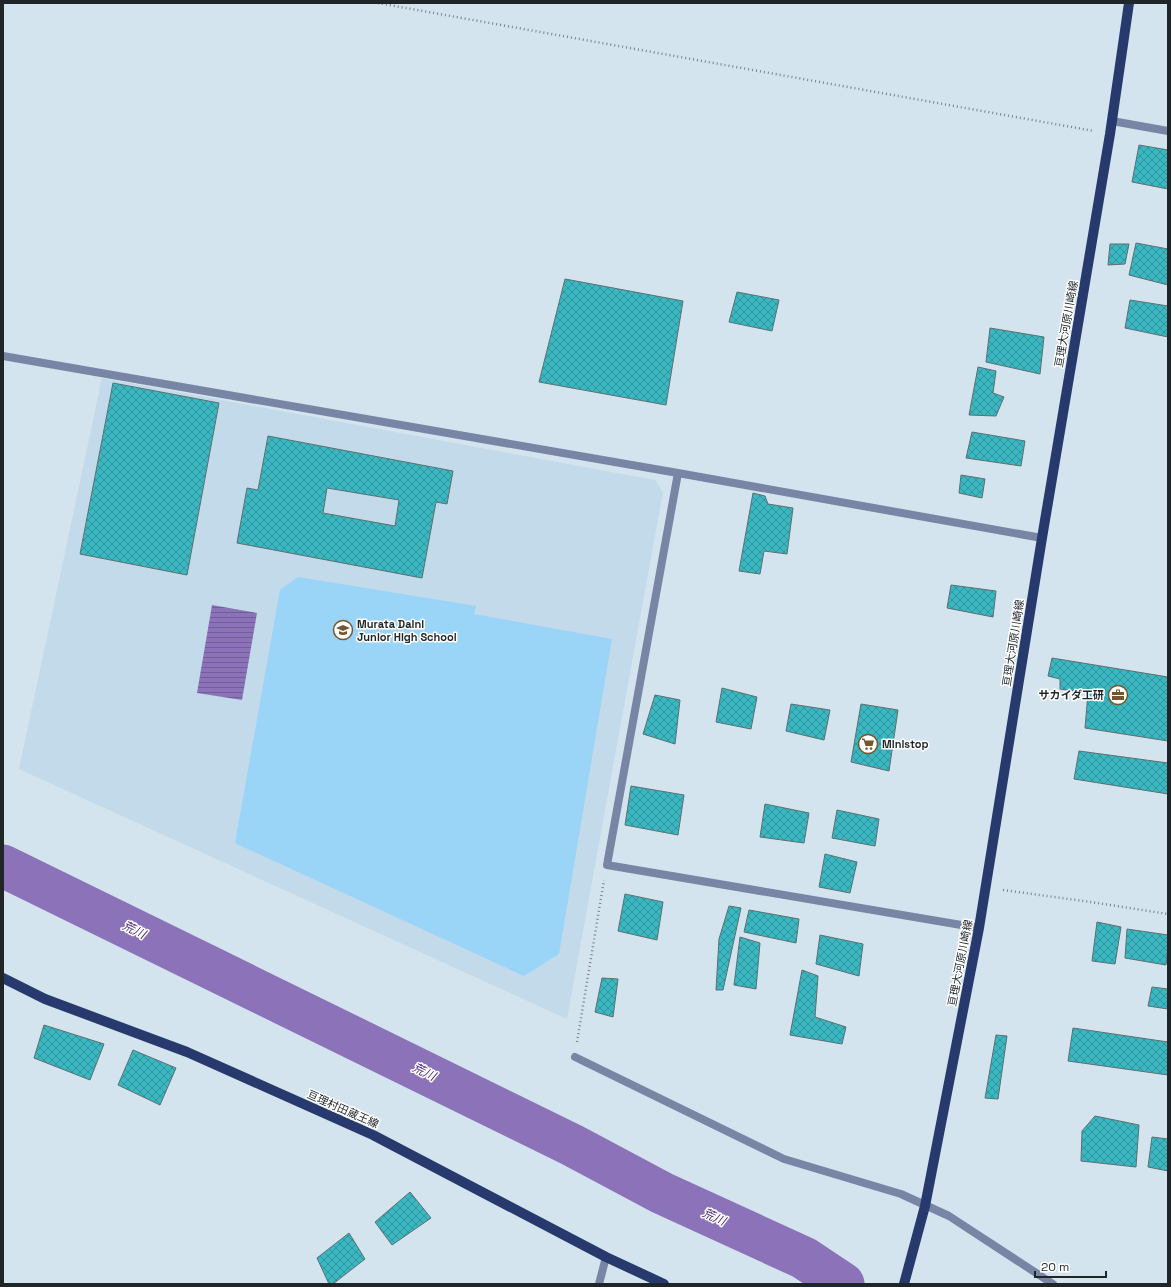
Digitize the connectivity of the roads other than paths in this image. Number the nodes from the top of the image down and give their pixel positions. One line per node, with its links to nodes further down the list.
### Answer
1 (1129, 3): 2 (main road, 亘理大河原川崎線)
2 (1112, 121): 3 (street); 6 (main road, 亘理大河原川崎線)
3 (1168, 131)
4 (3, 356): 5 (street)
5 (678, 473): 6 (street); 7 (street)
6 (1042, 538): 7 (main road, 亘理大河原川崎線)
7 (979, 928): 10 (main road, 亘理大河原川崎線)
8 (3, 978): 11 (main road, 亘理村田蔵王線)
9 (575, 1058): 10 (street)
10 (925, 1206): 14 (main road, 亘理大河原川崎線); 15 (street)
11 (606, 1257): 12 (street); 13 (main road, 亘理村田蔵王線)
12 (599, 1284)
13 (664, 1284)
14 (904, 1284)
15 (1053, 1284)

